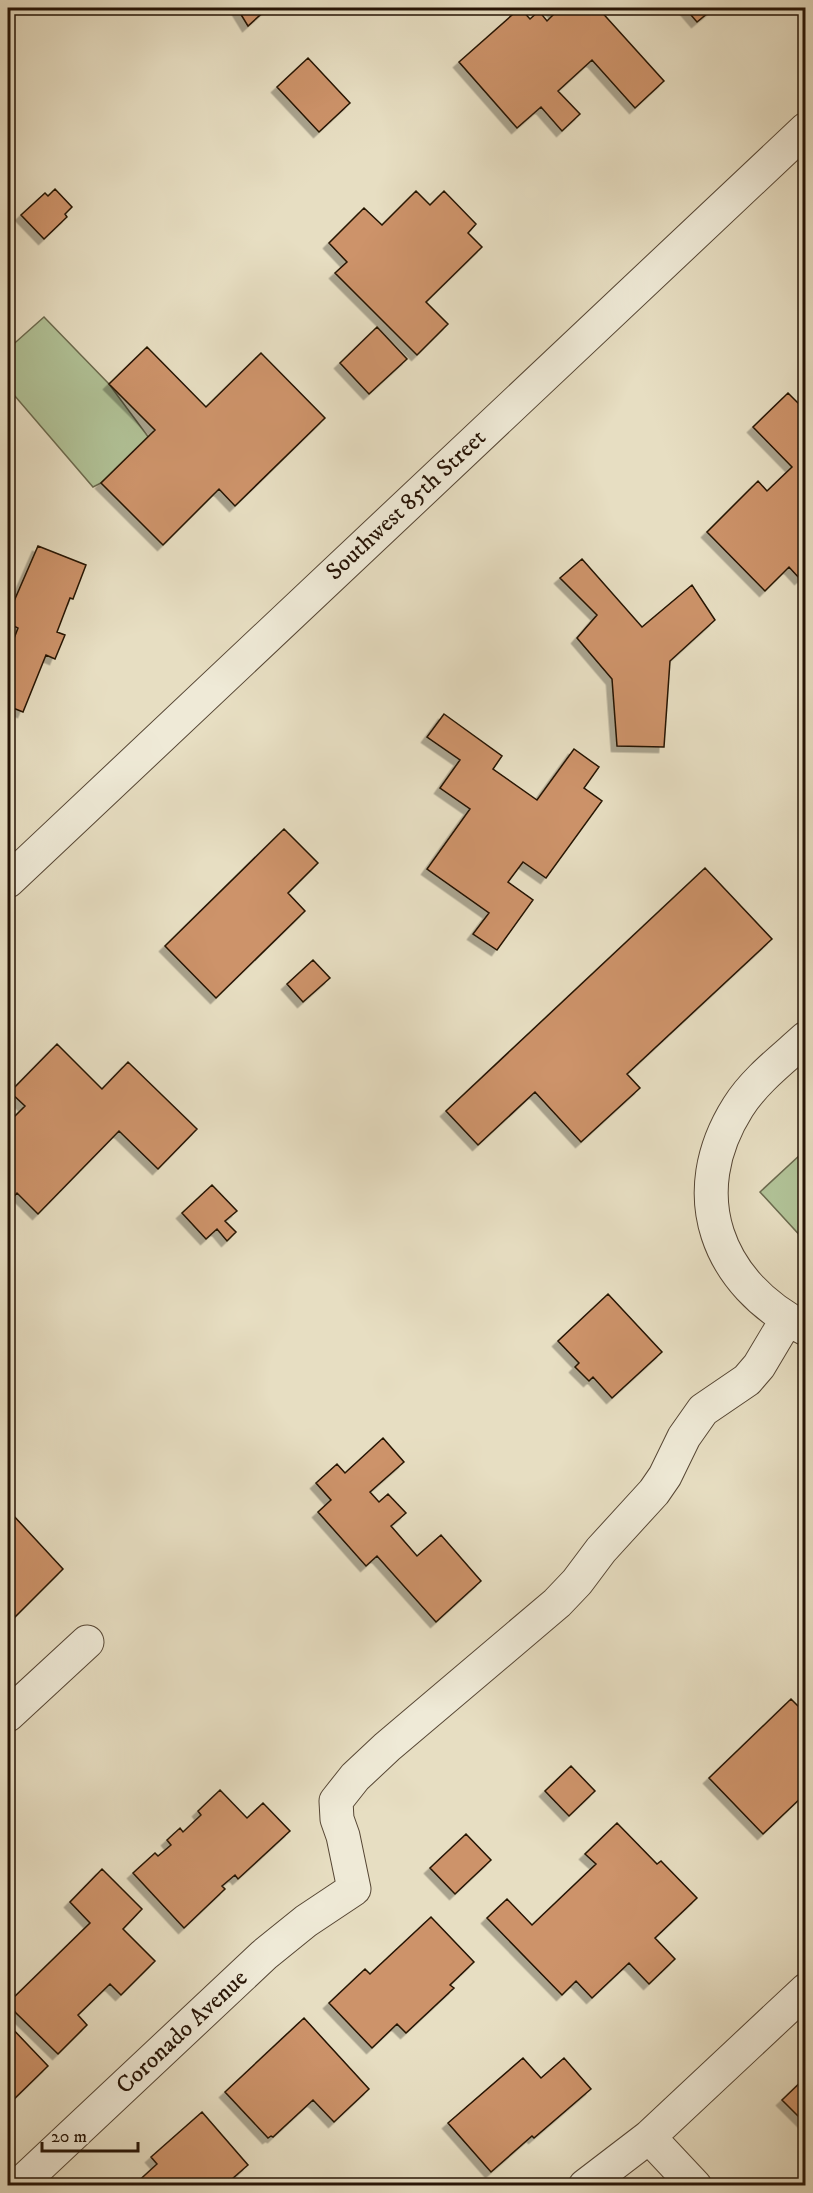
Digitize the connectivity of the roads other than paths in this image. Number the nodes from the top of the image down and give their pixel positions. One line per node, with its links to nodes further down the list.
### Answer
1 (806, 129): 2 (street, Southwest 85th Street)
2 (8, 881)
3 (806, 1038): 4 (street)
4 (796, 1324): 9 (street, Coronado Avenue)
5 (87, 1642): 6 (street)
6 (8, 1715)
7 (806, 1990): 8 (street)
8 (649, 2137): 10 (street); 11 (street)
9 (18, 2186)
10 (585, 2186)
11 (695, 2186)

